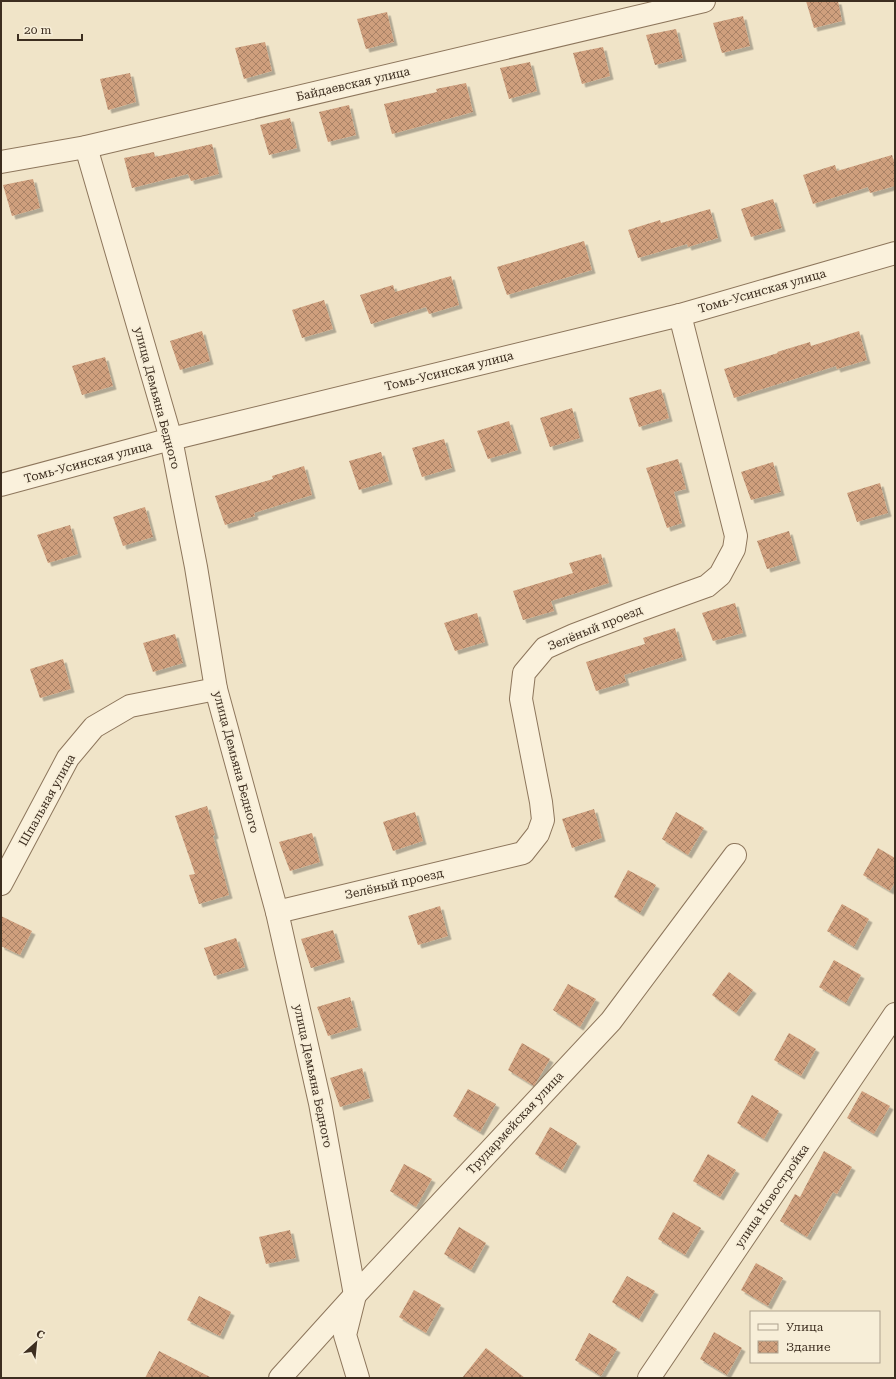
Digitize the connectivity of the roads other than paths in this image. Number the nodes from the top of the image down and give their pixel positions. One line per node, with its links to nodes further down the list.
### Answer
1 (704, 1): 2 (street, Байдаевская улица)
2 (86, 147): 3 (street, Байдаевская улица); 6 (street, улица Демьяна Бедного)
3 (1, 162)
4 (895, 253): 5 (street, Томь-Усинская улица)
5 (680, 315): 6 (street, Томь-Усинская улица); 11 (street, Зелёный проезд)
6 (171, 439): 7 (street, Томь-Усинская улица); 8 (street, улица Демьяна Бедного)
7 (1, 485)
8 (216, 689): 10 (street, Шпальная улица); 11 (street, улица Демьяна Бедного)
9 (735, 855): 13 (street, Трудармейская улица)
10 (1, 884)
11 (277, 912): 13 (street, улица Демьяна Бедного)
12 (895, 1014): 16 (street, улица Новостройка)
13 (355, 1295): 14 (street, Трудармейская улица); 15 (street, улица Демьяна Бедного)
14 (280, 1378)
15 (358, 1378)
16 (650, 1378)

